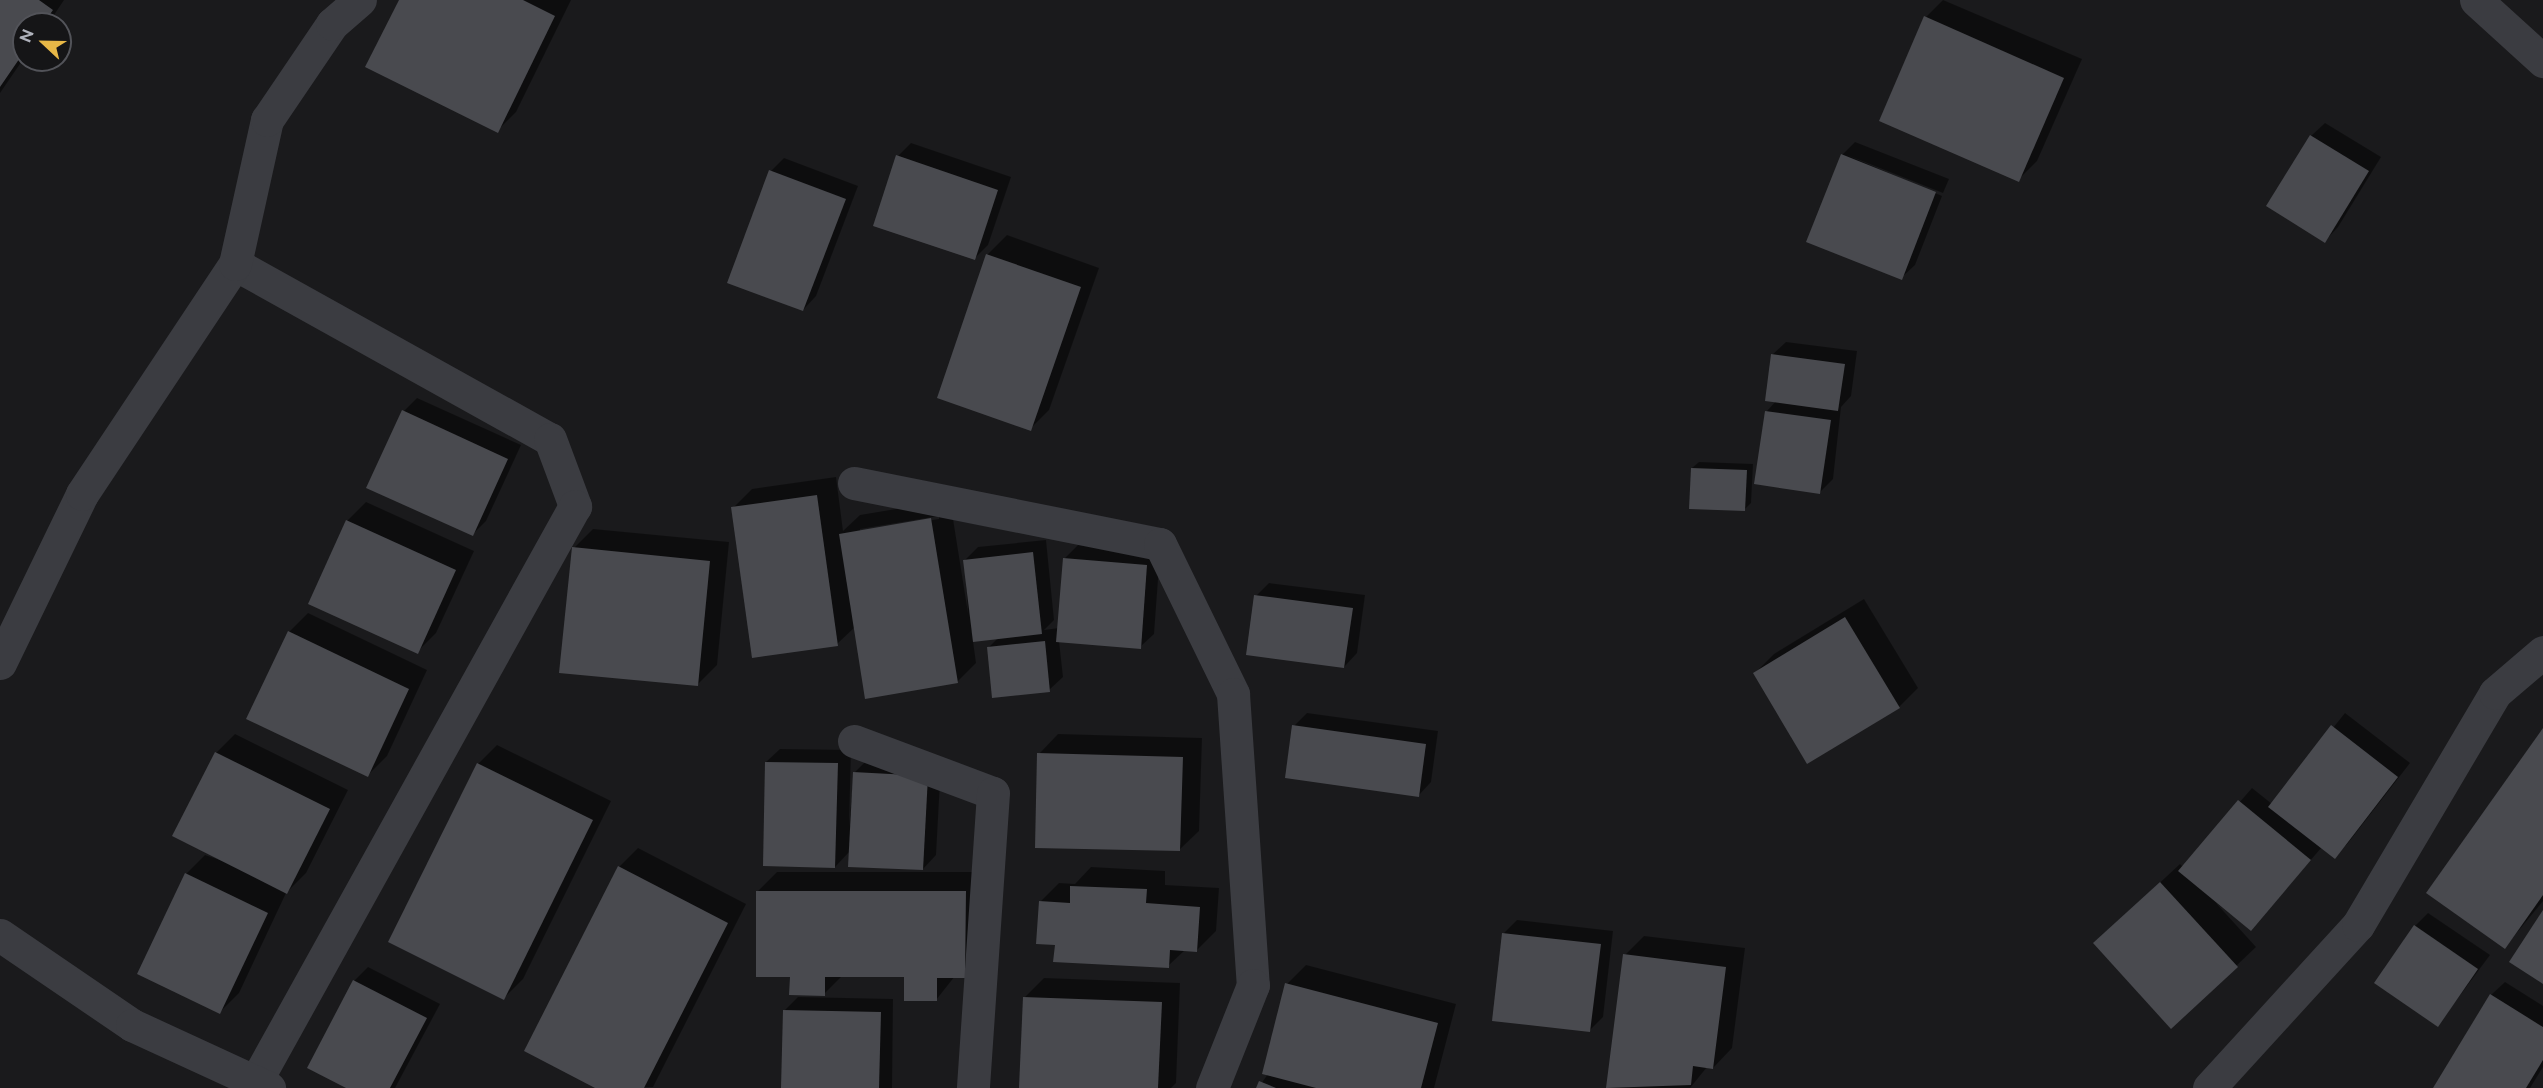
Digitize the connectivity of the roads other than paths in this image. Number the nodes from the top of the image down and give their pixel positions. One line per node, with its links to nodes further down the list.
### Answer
1 (360, 0): 4 (street)
2 (2476, 0): 3 (street)
3 (2543, 62)
4 (236, 264): 7 (street); 10 (street)
5 (854, 483): 12 (street)
6 (2543, 652): 13 (street)
7 (0, 663)
8 (854, 741): 11 (street)
9 (0, 935): 10 (street)
10 (263, 1084)
11 (973, 1088)
12 (1212, 1088)
13 (2209, 1088)

